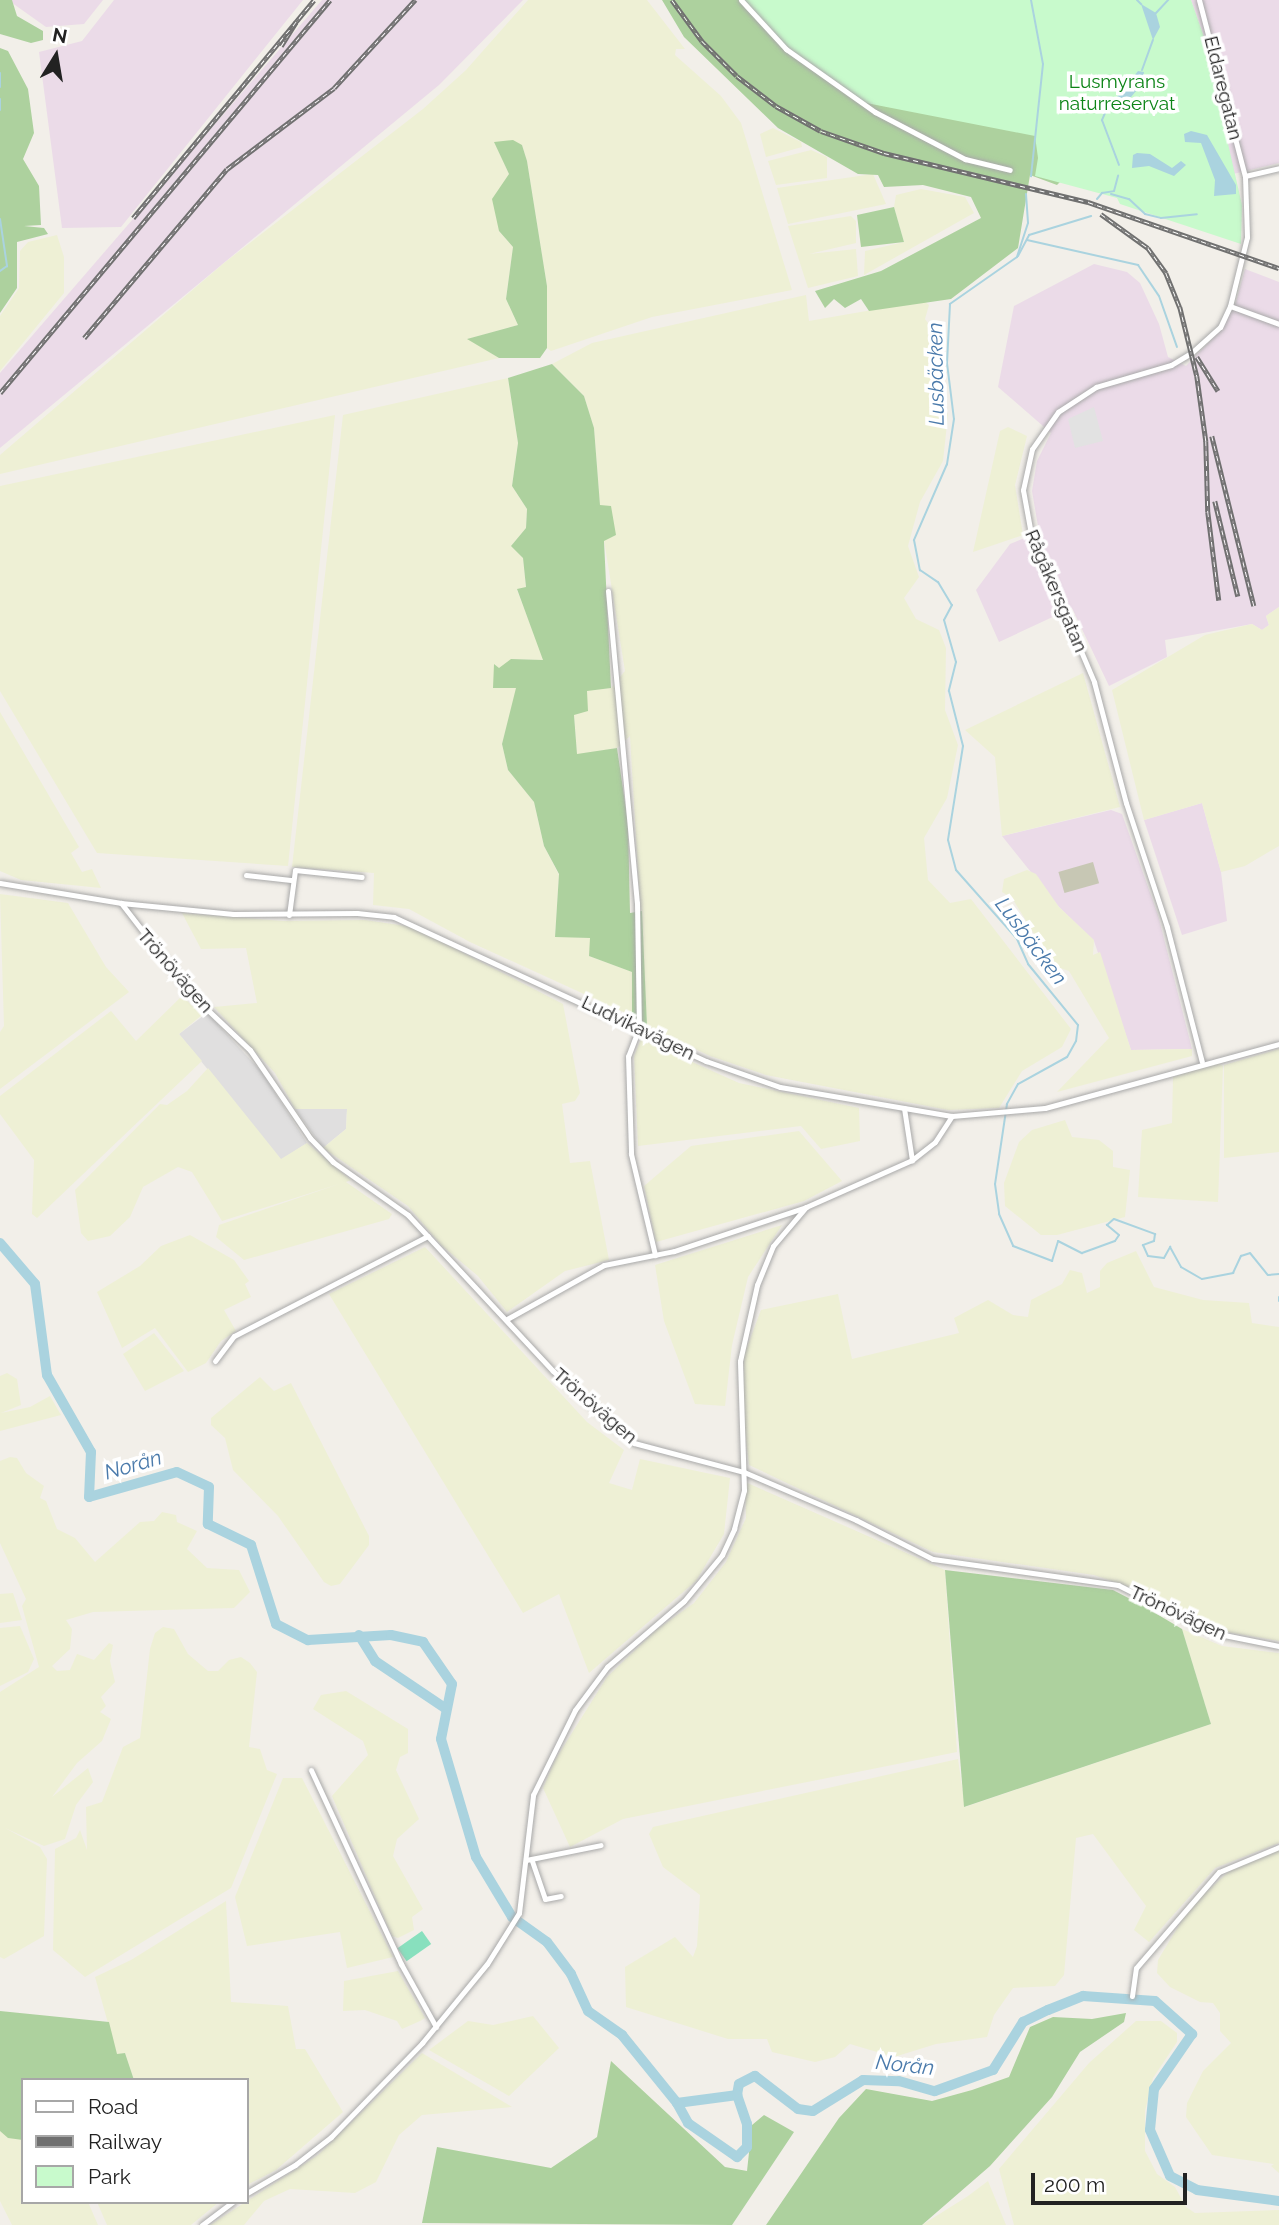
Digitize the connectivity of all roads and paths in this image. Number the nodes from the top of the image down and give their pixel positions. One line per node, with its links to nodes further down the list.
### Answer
1 (741, 0): 4 (street)
2 (1199, 0): 5 (street, Eldaregatan)
3 (1279, 168): 5 (street)
4 (1010, 170)
5 (1245, 176): 6 (street, Rågåkersgatan)
6 (1230, 306): 7 (street); 17 (street, Rågåkersgatan)
7 (1279, 324)
8 (608, 591): 15 (street)
9 (246, 875): 11 (street)
10 (362, 877): 11 (street)
11 (291, 880): 14 (street)
12 (0, 883): 13 (street, Ludvikavägen)
13 (121, 903): 14 (street, Ludvikavägen); 22 (street, Trönövägen)
14 (289, 915): 15 (street, Ludvikavägen)
15 (639, 1028): 18 (street, Ludvikavägen); 23 (street)
16 (1279, 1044): 17 (street, Ludvikavägen)
17 (1202, 1062): 19 (street, Ludvikavägen)
18 (904, 1108): 19 (street, Ludvikavägen); 20 (street)
19 (952, 1116): 20 (street)
20 (912, 1160): 21 (street)
21 (806, 1207): 23 (street); 26 (street)
22 (428, 1236): 24 (street, Trönövägen); 25 (street)
23 (655, 1255): 24 (street)
24 (507, 1319): 26 (street, Trönövägen)
25 (215, 1361)
26 (744, 1472): 27 (street, Trönövägen); 31 (street)
27 (1279, 1646)
28 (311, 1770): 34 (street)
29 (601, 1845): 31 (street)
30 (1279, 1847): 33 (street)
31 (529, 1861): 32 (street); 34 (street)
32 (561, 1896)
33 (1132, 1996)
34 (436, 2027): 35 (street)
35 (248, 2192)
36 (230, 2204): 37 (street)
37 (202, 2225)

